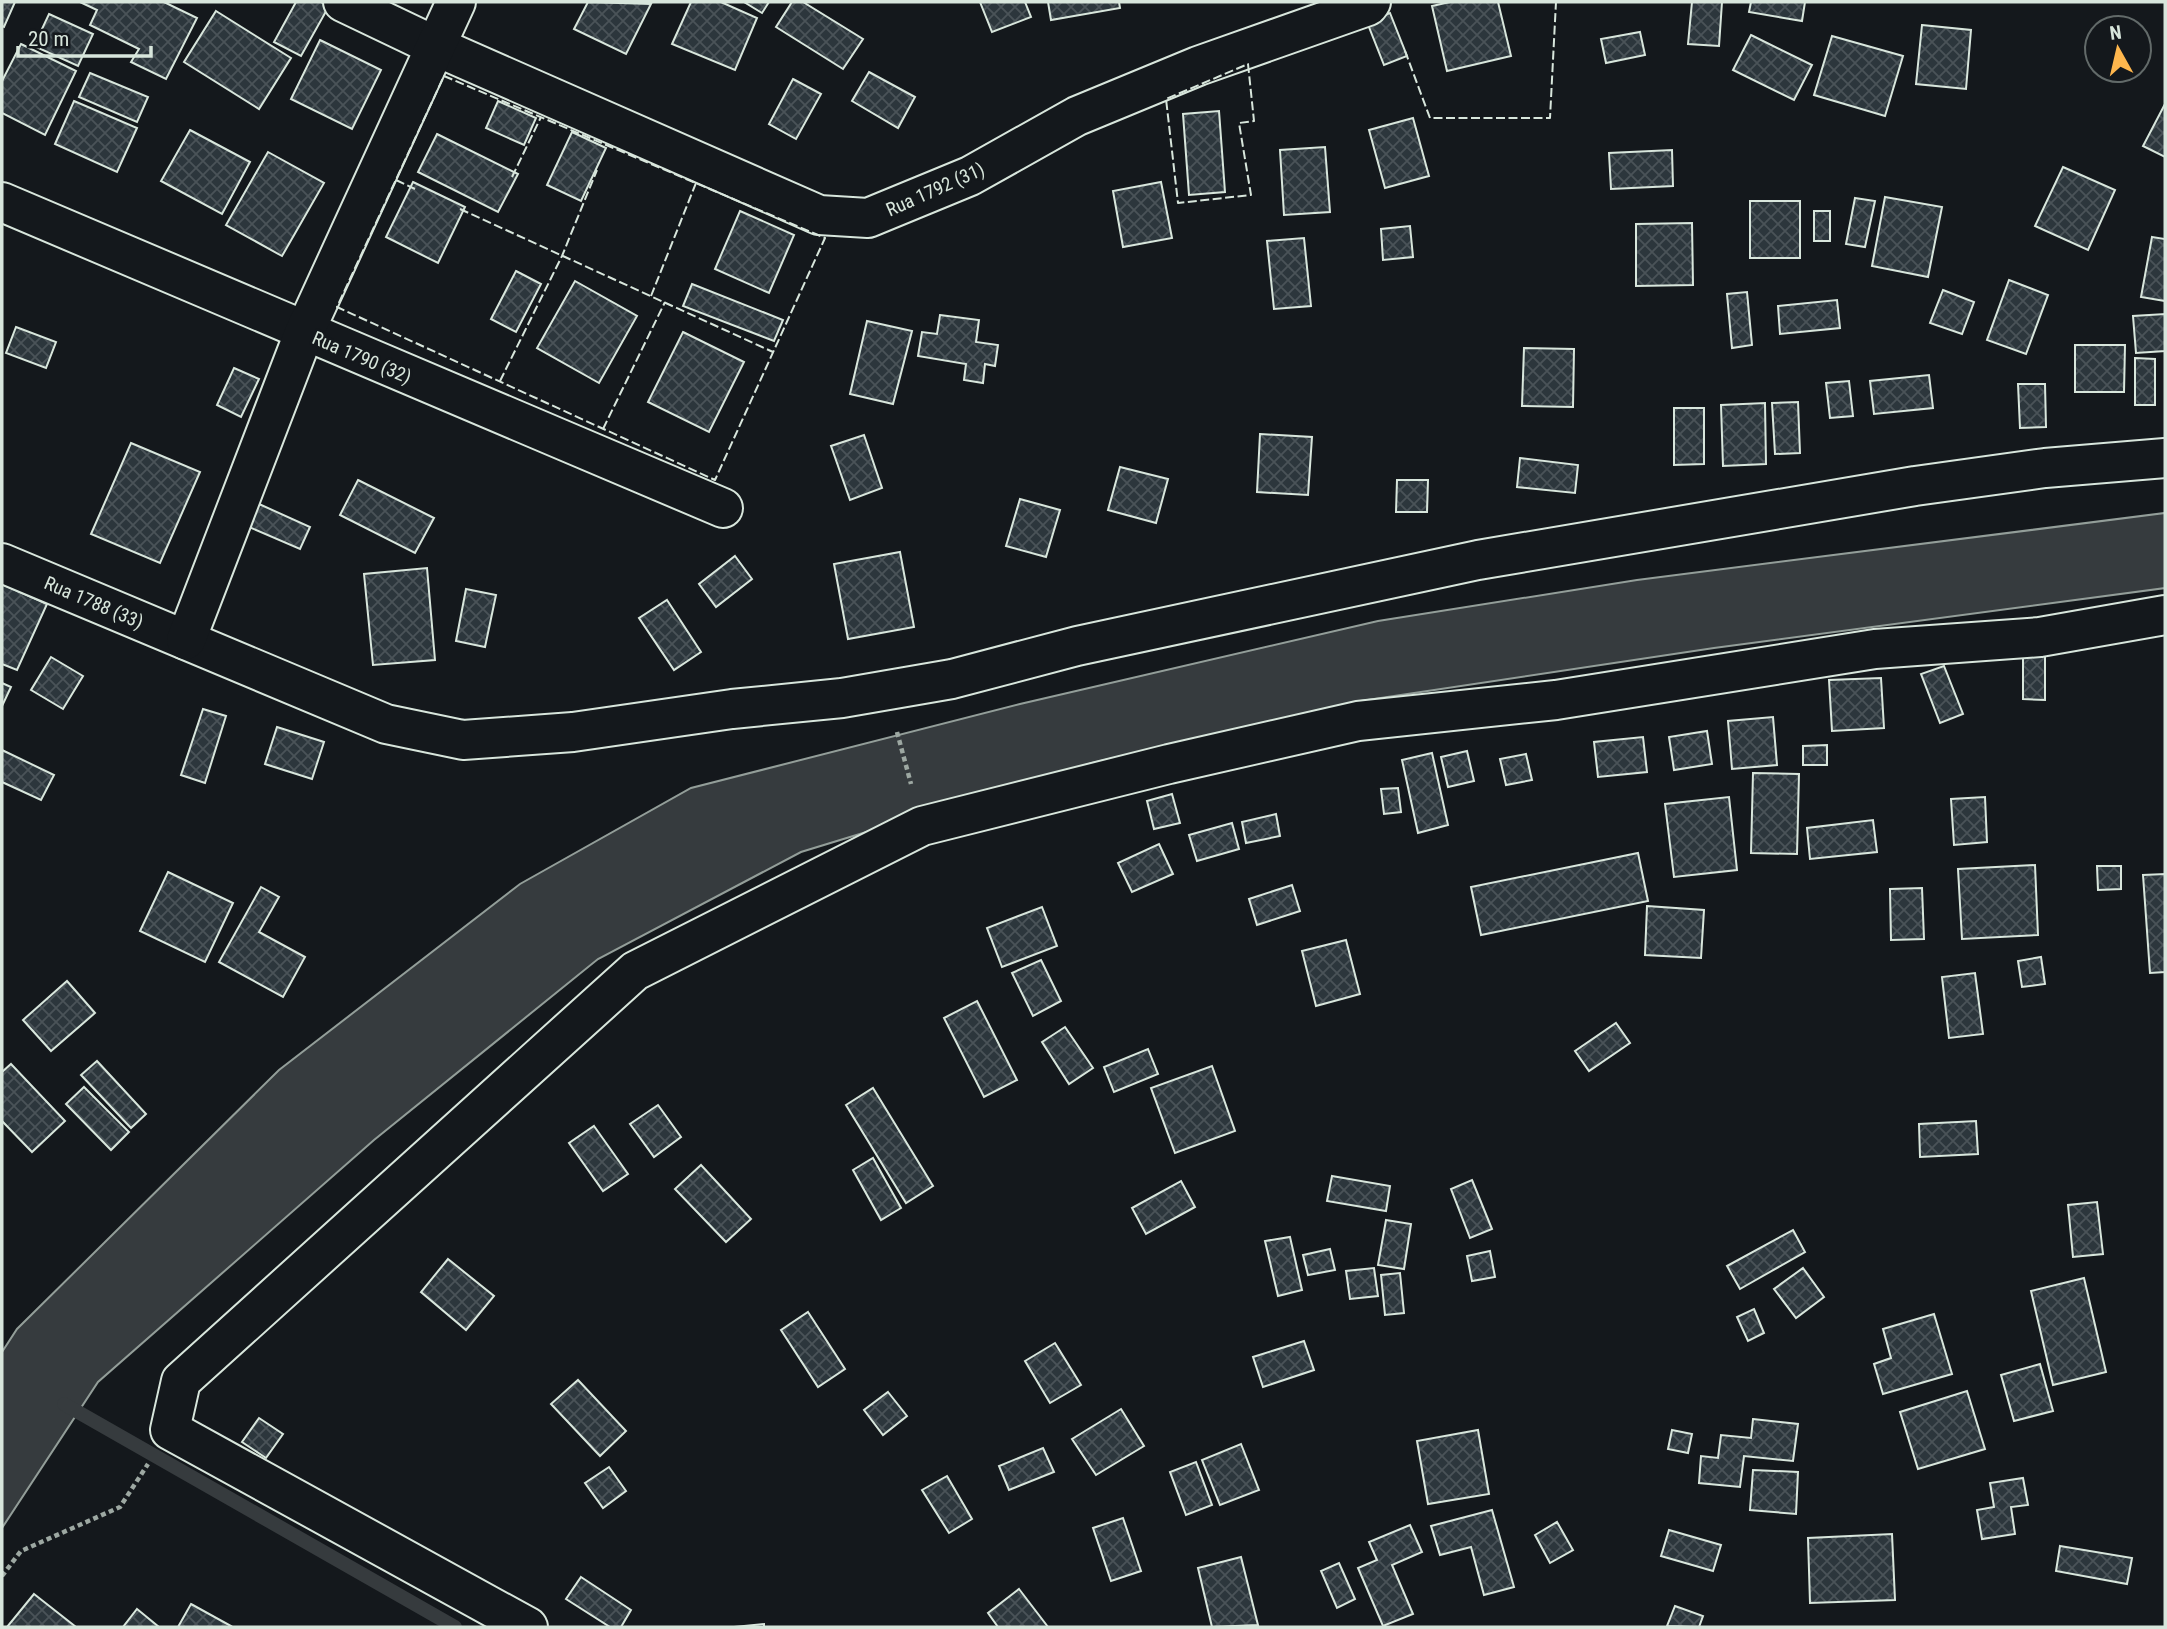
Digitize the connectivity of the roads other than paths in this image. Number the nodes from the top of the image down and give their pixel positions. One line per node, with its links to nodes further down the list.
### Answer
1 (343, 2): 4 (street, Rua 1792 (31))
2 (456, 2): 4 (street)
3 (1371, 2): 4 (street, Rua 1792 (31))
4 (435, 46): 6 (street)
5 (2, 202): 6 (street, Rua 1790 (32))
6 (304, 333): 8 (street, Rua 1790 (32)); 11 (street)
7 (2165, 458): 11 (street, Rua 1788 (33))
8 (723, 508)
9 (2, 563): 11 (street, Rua 1788 (33))
10 (2165, 615): 12 (street)
11 (186, 640)
12 (528, 1627)

